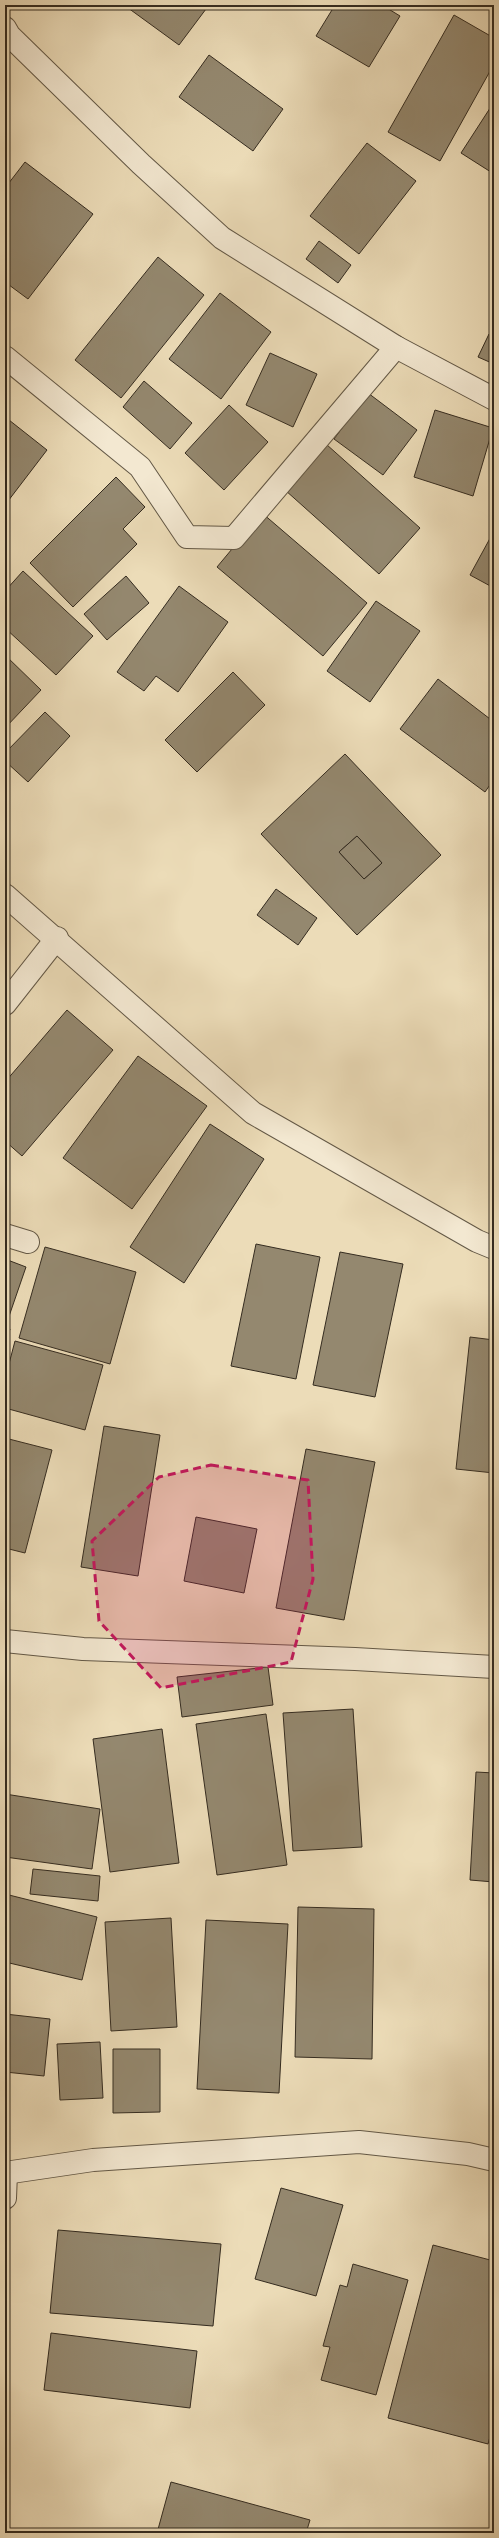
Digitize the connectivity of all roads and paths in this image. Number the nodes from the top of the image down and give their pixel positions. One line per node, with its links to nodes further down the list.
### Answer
1 (6, 34): 2 (street)
2 (396, 347): 3 (street); 4 (street)
3 (5, 357)
4 (494, 398)
5 (5, 895): 6 (street)
6 (57, 938): 7 (street); 10 (street)
7 (5, 1004)
8 (5, 1234): 9 (street)
9 (28, 1242)
10 (494, 1248)
11 (5, 1641): 12 (street)
12 (494, 1667)
13 (494, 2160): 14 (street)
14 (5, 2173): 15 (street)
15 (5, 2198)

